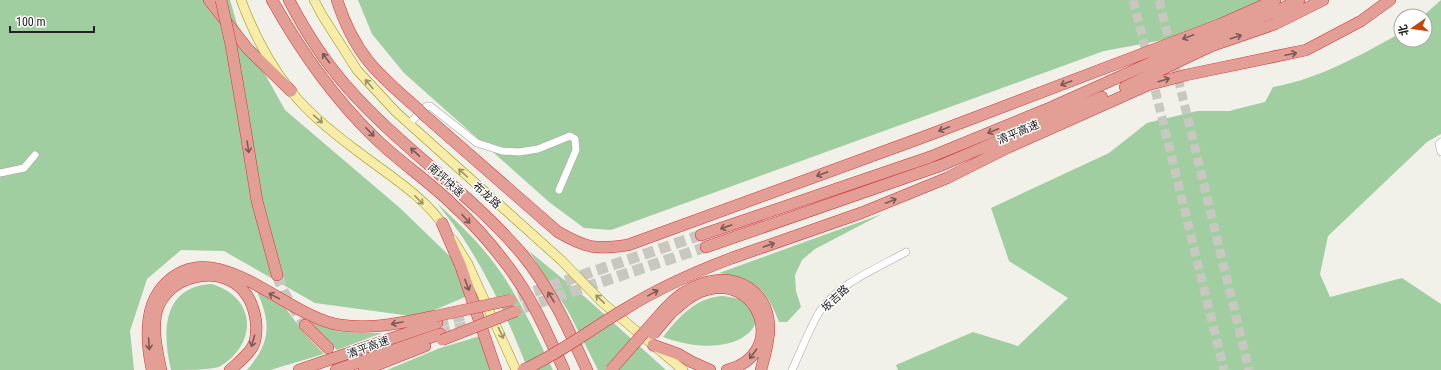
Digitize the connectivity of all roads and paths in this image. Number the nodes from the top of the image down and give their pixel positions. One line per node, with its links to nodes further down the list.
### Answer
1 (209, 0): 12 (highway)
2 (221, 0): 23 (highway, one-way to 23, bridge)
3 (241, 0): 12 (main road)
4 (272, 0): 40 (highway, 南坪快速, one-way to 40)
5 (289, 0): 41 (highway, 南坪快速, one-way to 5)
6 (314, 0): 13 (main road, 布龙路, one-way to 6)
7 (338, 0): 8 (highway, one-way to 7)
8 (1275, 0)
9 (1299, 0): 20 (highway, 清平高速, one-way to 20)
10 (1323, 0): 21 (highway, 清平高速, one-way to 10)
11 (1390, 0): 39 (highway, one-way to 11, bridge)
12 (290, 91): 19 (main road, one-way to 19)
13 (409, 124): 18 (street); 29 (main road, 布龙路, one-way to 13)
14 (1441, 142): 15 (street)
15 (1441, 152)
16 (35, 155): 17 (street)
17 (0, 173)
18 (559, 190)
19 (442, 223): 37 (highway, one-way to 37); 38 (main road, one-way to 38)
20 (701, 235)
21 (706, 247)
22 (906, 252): 48 (street, 坂吉路)
23 (277, 275)
24 (511, 300): 28 (highway, bridge)
25 (516, 311): 28 (highway, bridge)
26 (667, 312): 42 (highway, bridge); 43 (highway, bridge); 46 (highway, one-way to 46); 47 (highway)
27 (305, 325): 30 (highway)
28 (439, 328): 31 (highway, one-way to 31); 34 (highway, 清平高速); 35 (highway, 清平高速); 36 (highway)
29 (653, 345): 44 (main road, 布龙路); 45 (highway)
30 (328, 348)
31 (152, 370)
32 (161, 370): 33 (highway, one-way to 33)
33 (230, 370)
34 (299, 370)
35 (336, 370)
36 (364, 370)
37 (496, 370)
38 (516, 370)
39 (523, 370)
40 (564, 370)
41 (587, 370)
42 (611, 370)
43 (620, 370)
44 (683, 370)
45 (710, 370)
46 (727, 370)
47 (761, 370)
48 (792, 370)

